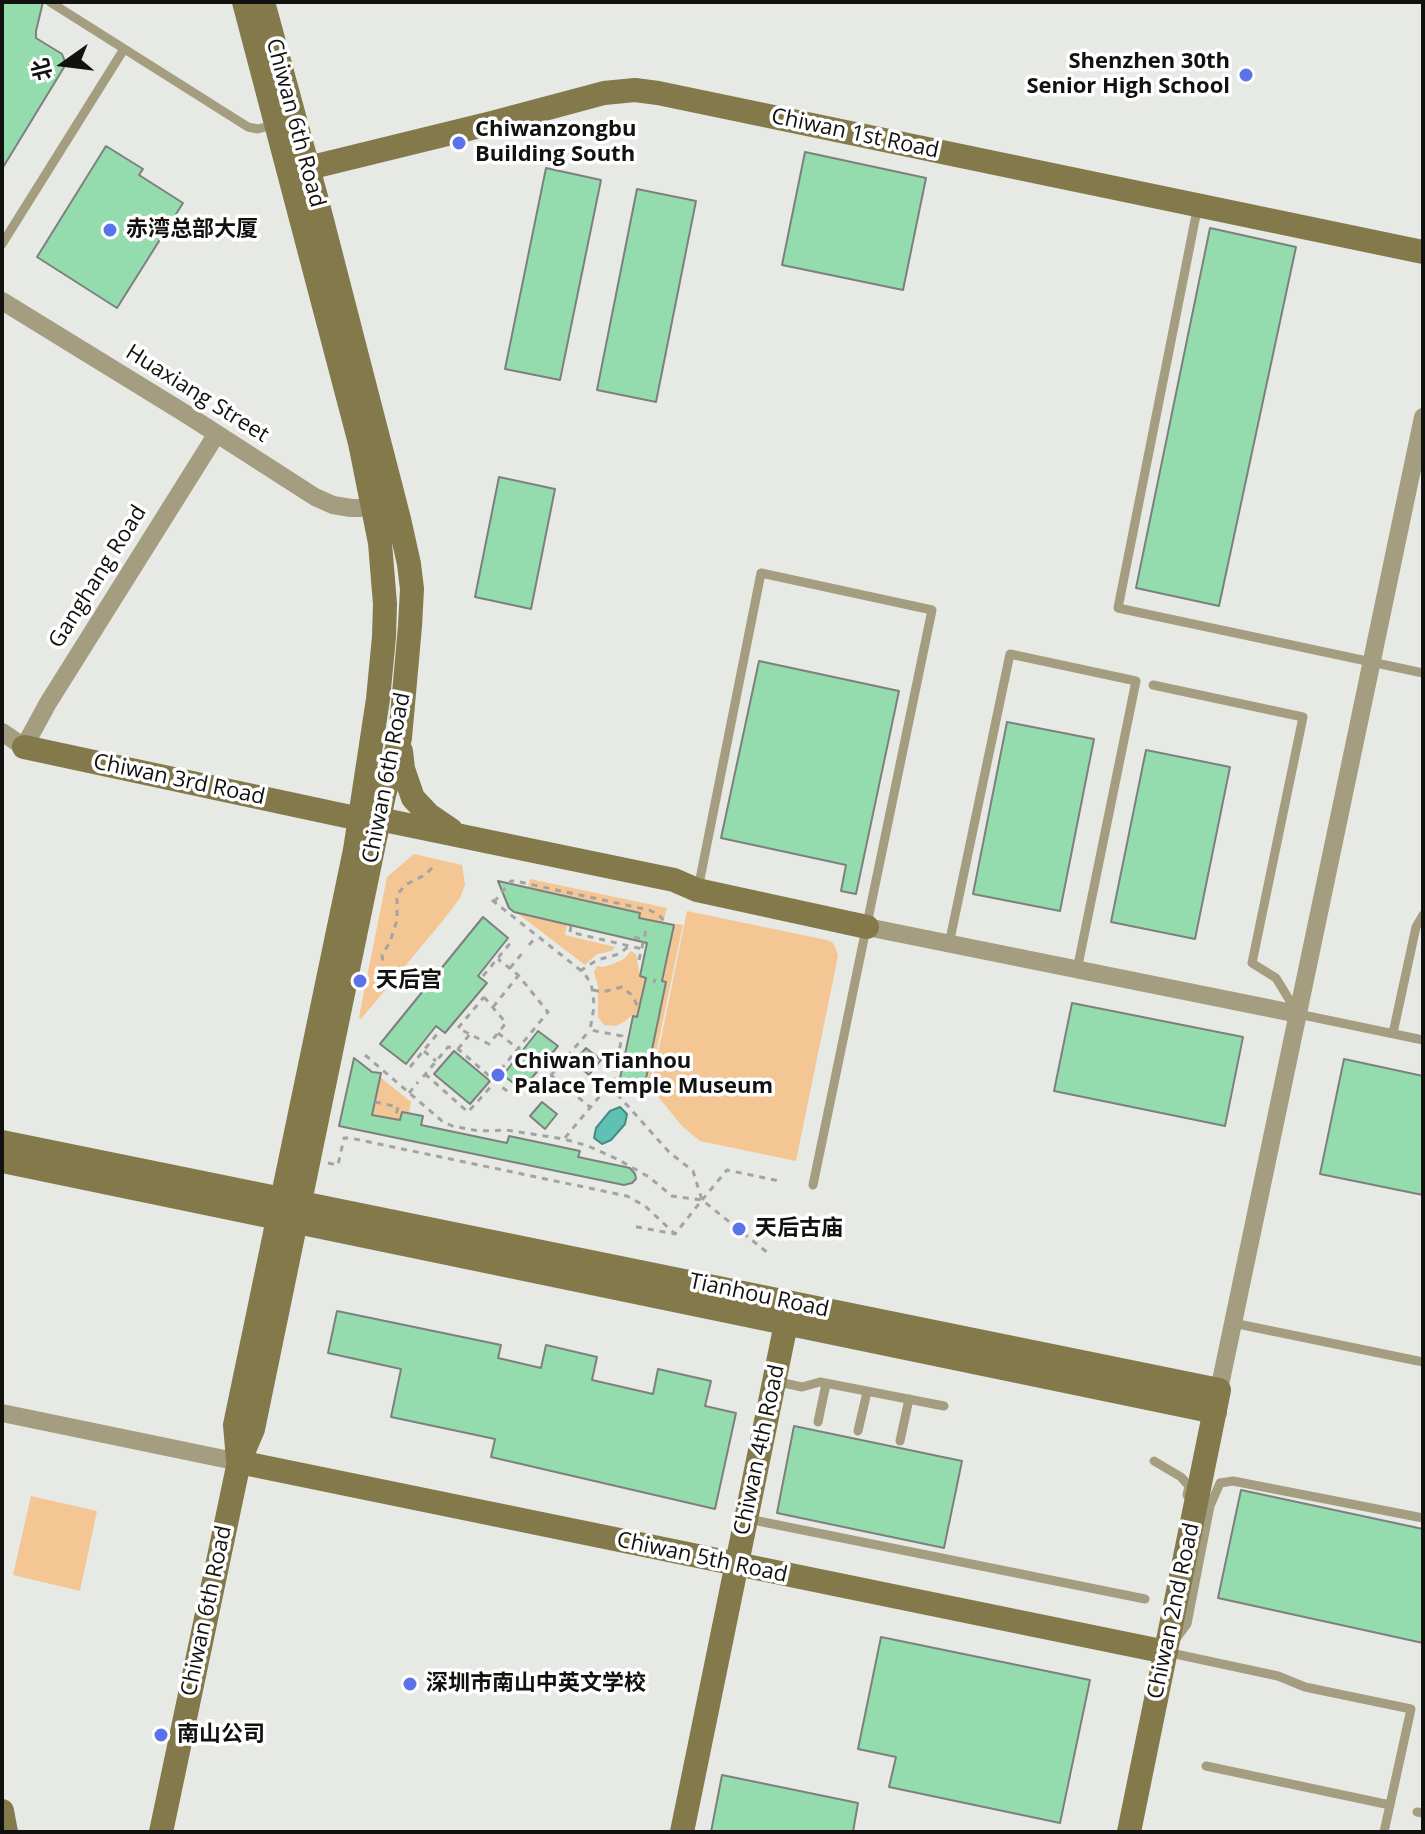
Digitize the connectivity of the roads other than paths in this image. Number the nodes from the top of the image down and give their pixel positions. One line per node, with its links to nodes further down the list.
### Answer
1 (50, 2): 4 (lane)
2 (244, 2): 5 (street, Chiwan 6th Road)
3 (263, 2): 6 (street, Chiwan 6th Road)
4 (124, 49): 5 (lane); 8 (lane)
5 (276, 124): 6 (street, Chiwan 6th Road)
6 (298, 170): 7 (street, Chiwan 1st Road); 13 (street, Chiwan 6th Road); 18 (street, Chiwan 6th Road)
7 (1198, 205): 9 (street, Chiwan 1st Road); 14 (lane)
8 (2, 244)
9 (1423, 252)
10 (2, 301): 12 (street, Huaxiang Street)
11 (1423, 417): 14 (street)
12 (216, 435): 13 (street, Huaxiang Street); 19 (street, Ganghang Road)
13 (373, 508): 20 (street, Chiwan 6th Road)
14 (1372, 661): 15 (lane); 27 (street)
15 (1423, 673)
16 (1153, 685): 27 (lane)
17 (2, 732): 19 (street, Chiwan 3rd Road)
18 (400, 738): 20 (street, Chiwan 6th Road); 21 (street)
19 (24, 747): 20 (street, Chiwan 3rd Road)
20 (372, 823): 21 (street, Chiwan 3rd Road); 22 (street, Chiwan 3rd Road); 33 (street, Chiwan 6th Road)
21 (464, 837): 22 (street, Chiwan 3rd Road)
22 (697, 890): 24 (street, Chiwan 3rd Road); 24 (lane)
23 (1423, 915): 28 (lane)
24 (867, 927): 25 (street); 32 (lane)
25 (949, 944): 26 (street); 26 (lane)
26 (1077, 970): 27 (street)
27 (1298, 1014): 28 (lane); 35 (street)
28 (1393, 1033): 29 (lane)
29 (1423, 1040)
30 (2, 1142): 33 (street)
31 (2, 1161): 33 (street)
32 (813, 1185)
33 (289, 1210): 34 (street, Tianhou Road); 48 (street, Chiwan 6th Road)
34 (788, 1313): 37 (street, Chiwan 4th Road); 41 (street, Tianhou Road)
35 (1233, 1323): 36 (lane); 41 (street)
36 (1423, 1362)
37 (774, 1381): 38 (lane); 50 (street, Chiwan 4th Road)
38 (826, 1384): 39 (lane); 44 (lane)
39 (867, 1392): 40 (lane); 45 (lane)
40 (909, 1399): 42 (lane); 46 (lane)
41 (1217, 1401): 53 (street, Chiwan 2nd Road)
42 (944, 1406)
43 (2, 1413): 48 (street)
44 (818, 1422)
45 (858, 1431)
46 (900, 1441)
47 (1154, 1461): 53 (lane)
48 (239, 1462): 51 (street, Chiwan 5th Road); 58 (street, Chiwan 6th Road)
49 (1423, 1518): 53 (lane)
50 (746, 1519): 51 (street, Chiwan 4th Road); 52 (lane)
51 (737, 1565): 53 (street, Chiwan 5th Road); 63 (street, Chiwan 4th Road)
52 (1145, 1599)
53 (1166, 1652): 54 (lane); 64 (street, Chiwan 2nd Road)
54 (1411, 1709): 55 (lane); 57 (lane)
55 (1423, 1711)
56 (1206, 1766): 57 (lane)
57 (1390, 1805): 65 (lane)
58 (166, 1807): 61 (street, Chiwan 6th Road); 62 (street)
59 (2, 1811): 60 (street)
60 (6, 1832)
61 (161, 1832)
62 (183, 1832)
63 (682, 1832)
64 (1129, 1832)
65 (1384, 1832)

